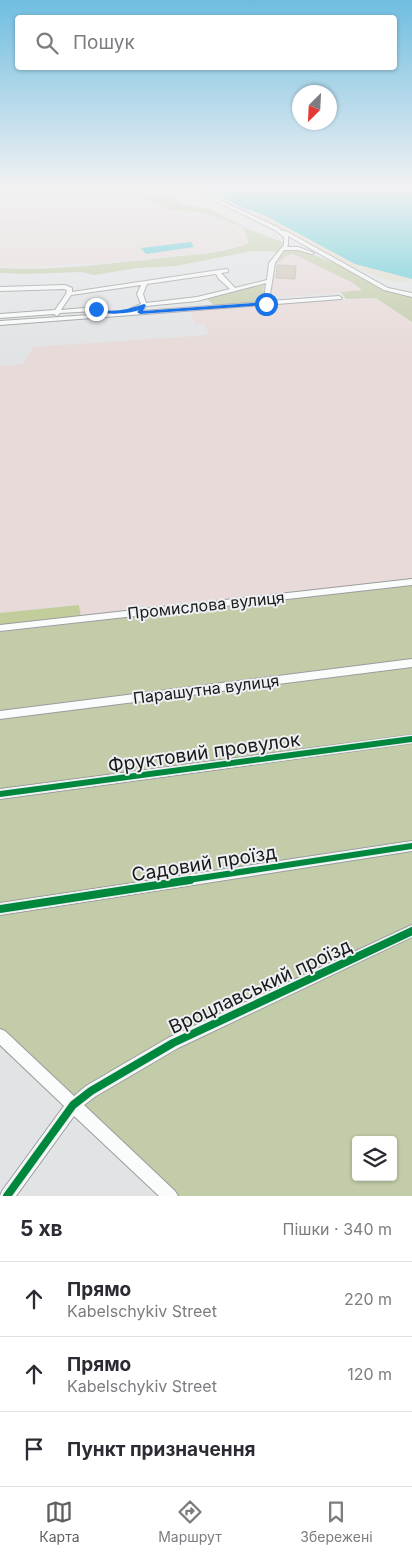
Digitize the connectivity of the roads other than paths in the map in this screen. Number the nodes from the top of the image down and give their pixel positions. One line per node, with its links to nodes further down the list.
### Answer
1 (285, 243): 3 (street)
2 (303, 243): 4 (street)
3 (283, 249): 4 (street); 7 (street)
4 (347, 266): 12 (street)
5 (226, 271): 6 (street)
6 (218, 273): 8 (street); 10 (street)
7 (269, 281): 10 (street); 14 (street)
8 (145, 283): 11 (street); 15 (street)
9 (0, 289): 11 (street)
10 (234, 290): 15 (street)
11 (69, 294): 16 (street)
12 (412, 295)
13 (340, 298): 14 (street)
14 (266, 304): 17 (street)
15 (144, 305): 16 (street); 17 (street)
16 (57, 311): 18 (street); 19 (street)
17 (140, 312): 19 (street)
18 (0, 316)
19 (57, 318): 20 (street)
20 (0, 322)
21 (412, 582): 22 (street, Промислова вулиця)
22 (0, 628)
23 (412, 663): 24 (street, Парашутна вулиця)
24 (0, 715)
25 (412, 739): 26 (street, Фруктовий провулок)
26 (0, 794)
27 (412, 846): 28 (street, Садовий проїзд)
28 (0, 909)
29 (412, 931): 31 (street, Вроцлавський проїзд)
30 (0, 1036): 31 (street)
31 (74, 1105): 32 (street, Вроцлавський проїзд); 33 (street)
32 (8, 1196)
33 (170, 1196)

